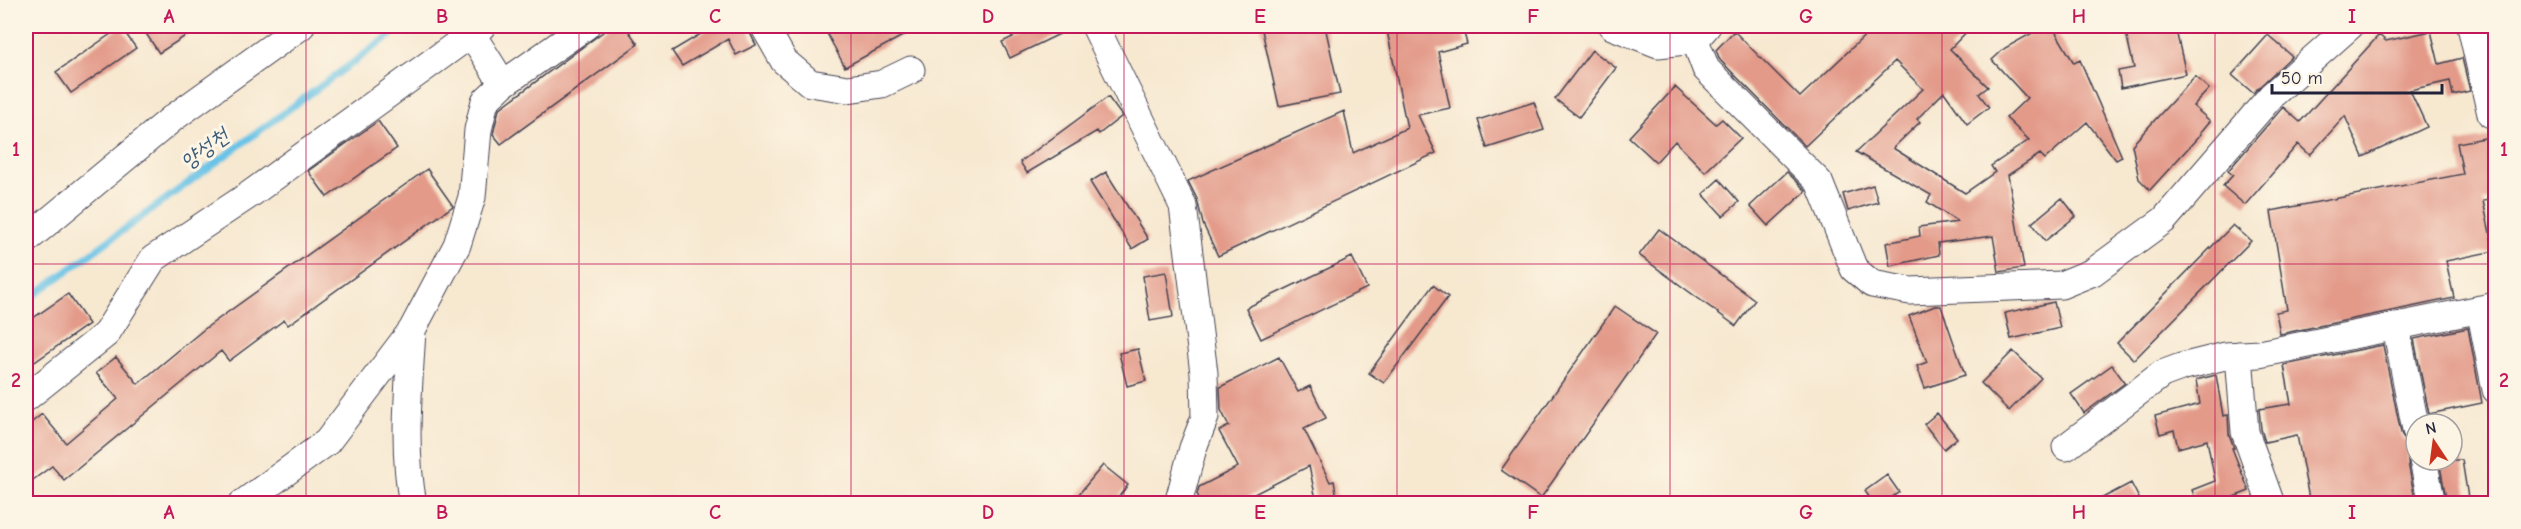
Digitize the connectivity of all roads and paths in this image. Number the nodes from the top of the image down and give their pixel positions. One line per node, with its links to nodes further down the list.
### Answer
1 (301, 26): 13 (street)
2 (586, 26): 11 (street)
3 (764, 26): 10 (street)
4 (1095, 26): 25 (street)
5 (1612, 26): 9 (street)
6 (2350, 26): 9 (street)
7 (2471, 26): 12 (street)
8 (477, 29): 11 (street); 19 (street)
9 (1701, 33)
10 (911, 69)
11 (503, 84): 16 (street)
12 (2491, 114)
13 (26, 240)
14 (2488, 308): 15 (street); 18 (street)
15 (2396, 327): 17 (street); 20 (street)
16 (412, 330): 23 (street); 24 (street)
17 (2239, 355): 21 (street); 26 (street)
18 (2496, 390)
19 (26, 398)
20 (2413, 412)
21 (2066, 447)
22 (2425, 472): 27 (street)
23 (242, 504)
24 (413, 504)
25 (1178, 504)
26 (2271, 504)
27 (2432, 504)

